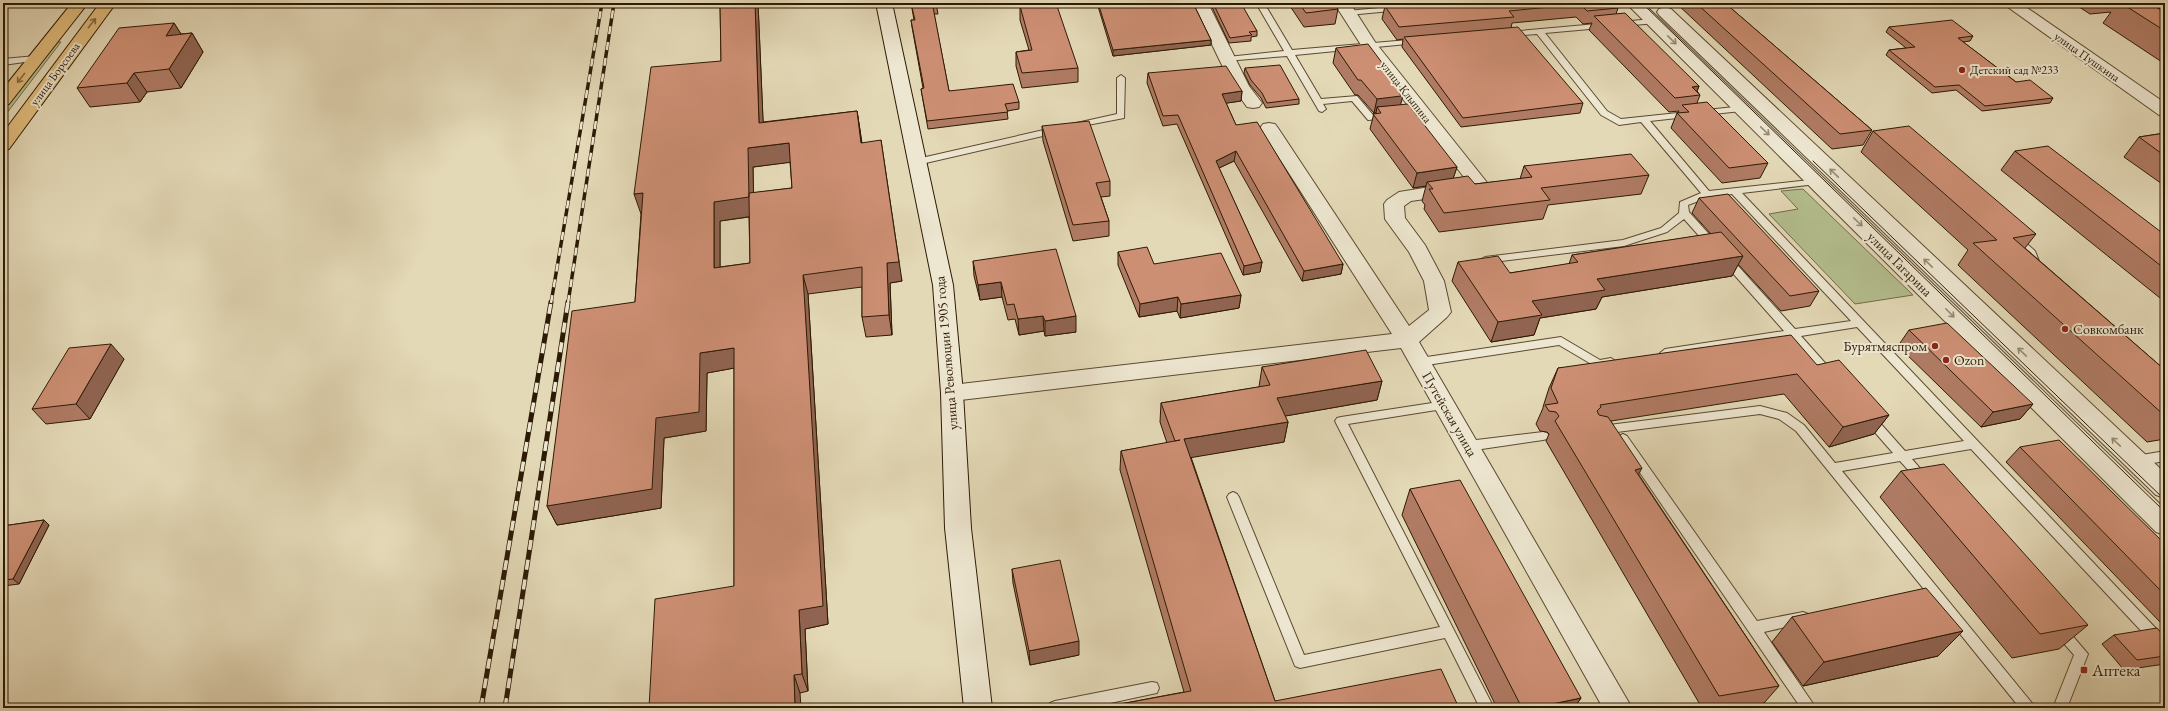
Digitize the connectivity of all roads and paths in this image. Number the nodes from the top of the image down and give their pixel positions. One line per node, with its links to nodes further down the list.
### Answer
1 (80, 3): 16 (main road, улица Борсоева)
2 (108, 3): 27 (main road, улица Борсоева, one-way to 2)
3 (884, 3): 28 (street, улица Революции 1905 года)
4 (1200, 3): 17 (street)
5 (1260, 3): 15 (lane)
6 (1634, 3): 10 (street, улица Гагарина)
7 (2010, 3): 23 (street, улица Пушкина)
8 (1412, 7): 9 (lane)
9 (1345, 8): 14 (street, улица Клыпина)
10 (1659, 8): 11 (lane); 22 (street, улица Гагарина, one-way to 22); 52 (street, улица Гагарина, one-way to 10)
11 (1540, 31): 12 (lane); 25 (lane)
12 (1501, 34)
13 (1423, 40): 14 (lane)
14 (1369, 45): 15 (lane); 38 (street, улица Клыпина)
15 (1290, 53): 17 (lane); 24 (lane)
16 (36, 58): 18 (lane); 20 (main road, улица Борсоева, one-way to 20)
17 (1228, 59): 21 (street)
18 (3, 62)
19 (1121, 78): 28 (lane)
20 (3, 100)
21 (1253, 103)
22 (1741, 108): 25 (lane); 29 (street, улица Гагарина, one-way to 29)
23 (2165, 111)
24 (1400, 114)
25 (1643, 118): 31 (lane)
26 (1269, 128): 38 (street, Путейская улица)
27 (3, 145)
28 (917, 162): 43 (street, улица Революции 1905 года)
29 (1816, 181): 30 (lane); 57 (street, улица Гагарина, one-way to 57)
30 (1735, 191): 31 (lane); 36 (lane)
31 (1707, 194): 32 (lane)
32 (1684, 213): 34 (lane); 37 (lane)
33 (2007, 232): 35 (lane)
34 (1485, 260)
35 (2030, 275)
36 (1860, 323): 37 (lane); 49 (lane)
37 (1792, 334): 39 (lane); 42 (lane)
38 (1407, 340): 41 (street, Путейская улица); 43 (street)
39 (1652, 355)
40 (1621, 360): 41 (lane)
41 (1420, 362): 44 (street, Путейская улица)
42 (1840, 387)
43 (952, 393): 64 (street, улица Революции 1905 года)
44 (1444, 405): 50 (street, Путейская улица); 61 (lane)
45 (1862, 411): 54 (lane)
46 (1615, 428): 47 (lane); 53 (lane); 60 (lane)
47 (1595, 431)
48 (1543, 436): 50 (lane)
49 (1973, 444): 53 (lane); 62 (lane)
50 (1468, 446): 67 (street, Путейская улица)
51 (2165, 456): 52 (lane)
52 (2136, 461): 55 (street, улица Гагарина)
53 (1832, 468): 69 (lane)
54 (1931, 488)
55 (2165, 488)
56 (1233, 497): 61 (lane)
57 (2165, 525)
58 (1814, 616): 60 (lane)
59 (2054, 625): 70 (lane)
60 (1754, 628): 68 (lane)
61 (1449, 630): 66 (lane)
62 (2165, 647)
63 (1152, 688): 65 (lane)
64 (978, 708)
65 (1059, 708)
66 (1487, 708)
67 (1618, 708)
68 (1809, 708)
69 (2029, 708)
70 (2060, 708)

